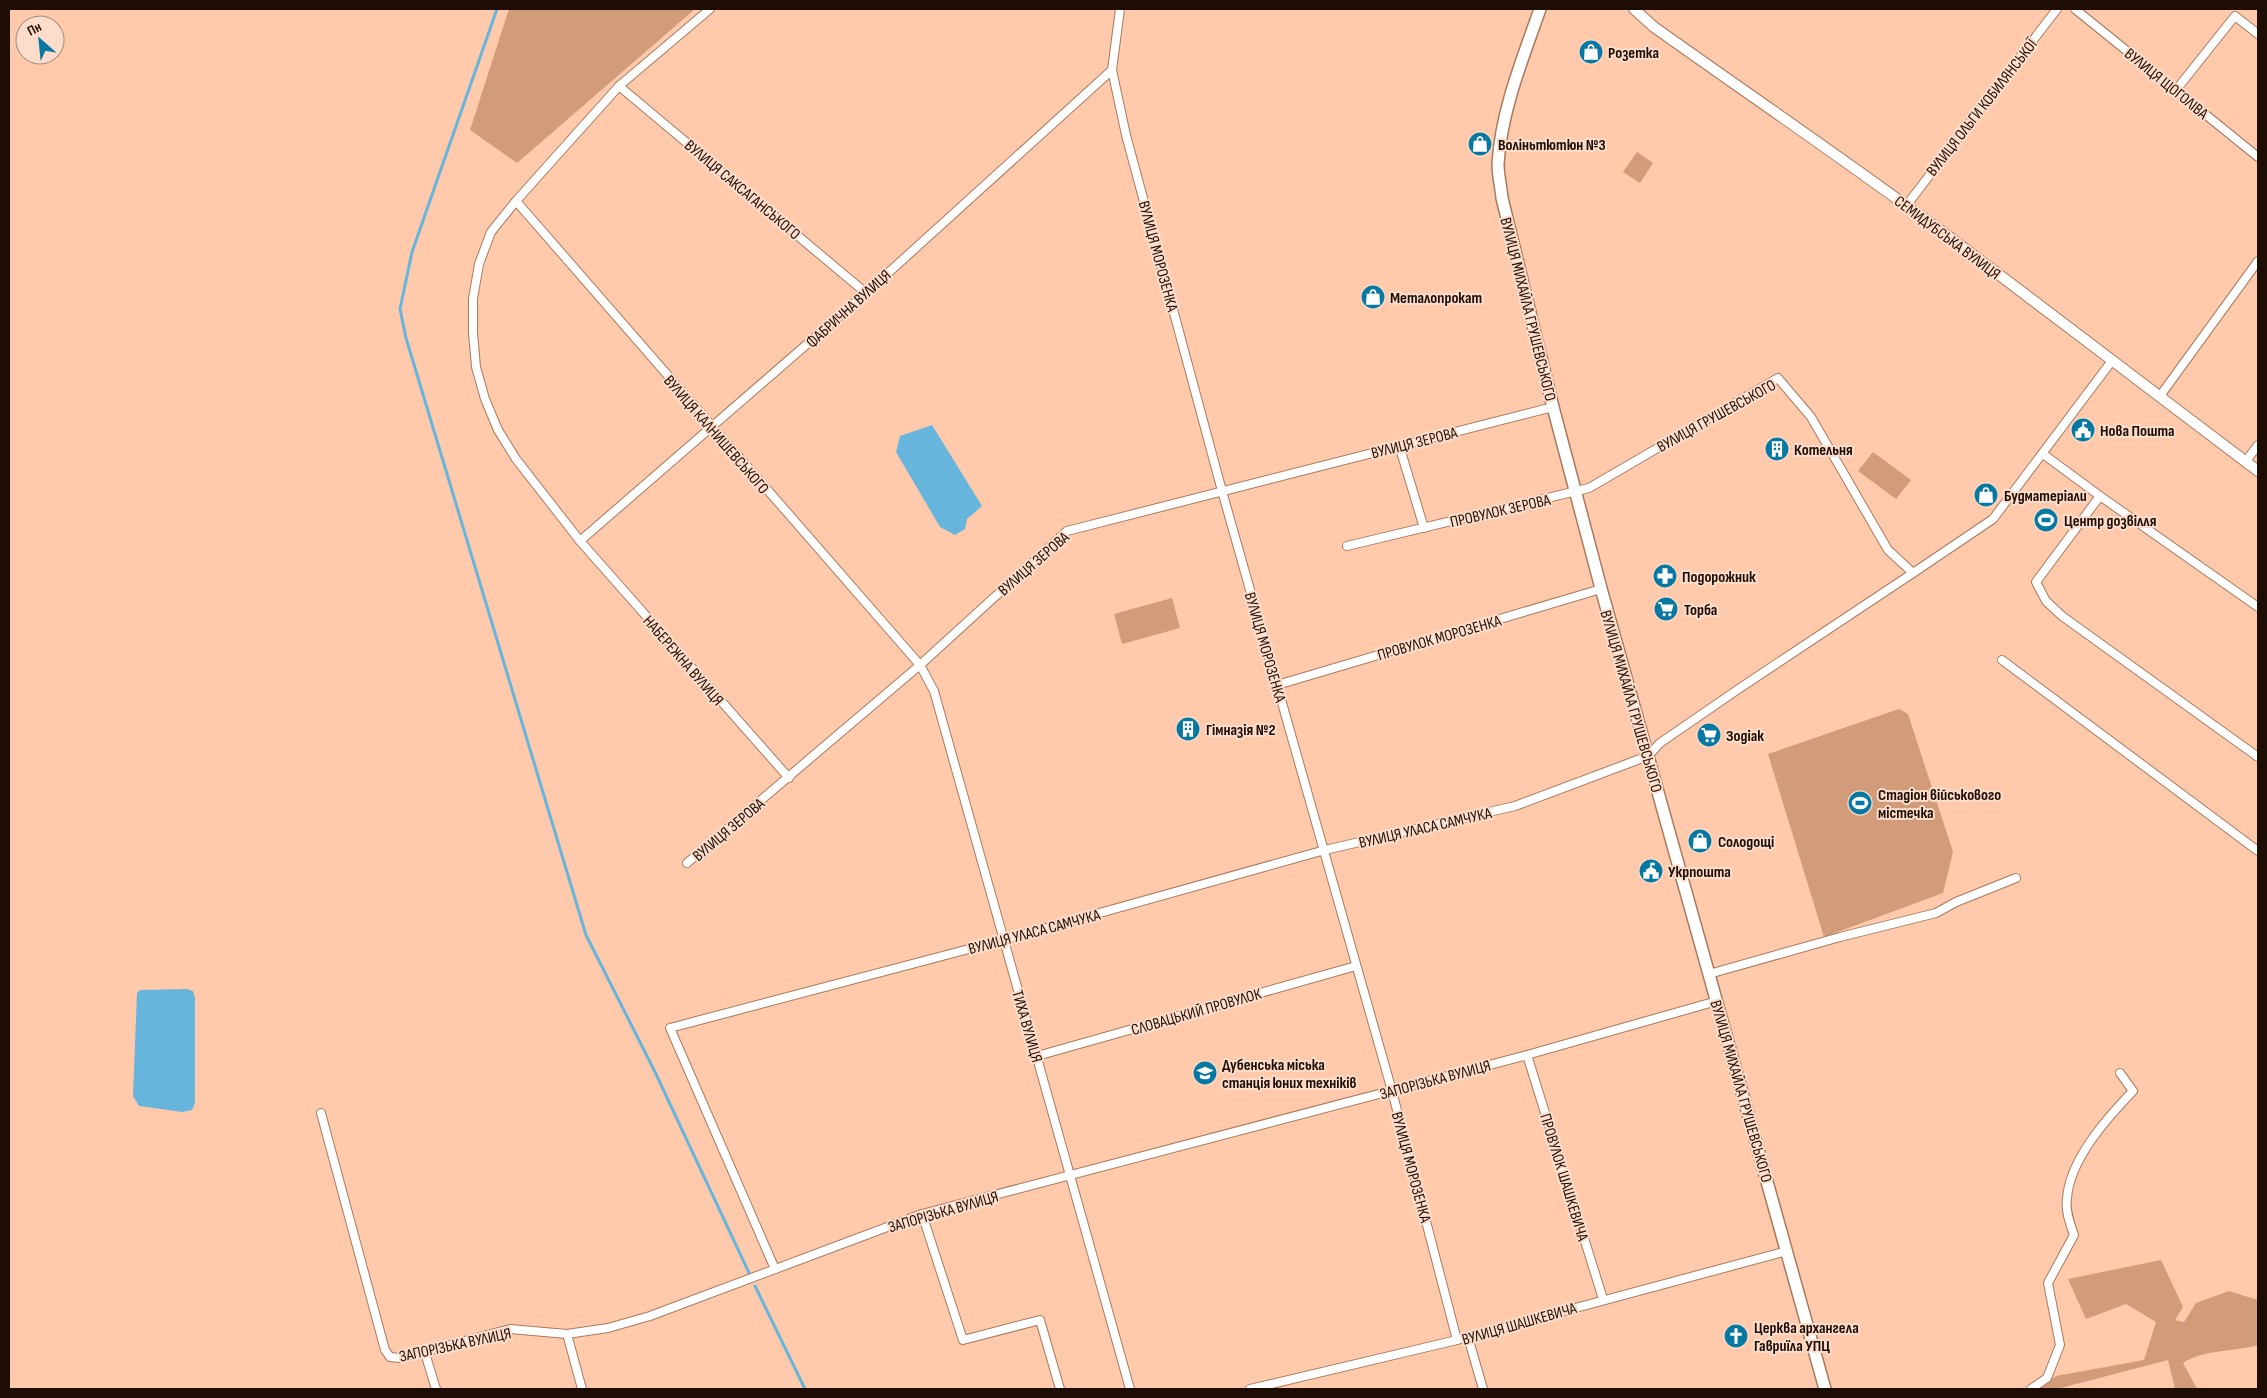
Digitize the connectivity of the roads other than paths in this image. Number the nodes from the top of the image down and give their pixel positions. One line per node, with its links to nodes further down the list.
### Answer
1 (710, 9): 9 (street, НАБЕРЕЖНА ВУЛИЦЯ)
2 (1120, 9): 8 (street, ВУЛИЦЯ МОРОЗЕНКА)
3 (1540, 9): 18 (main road, ВУЛИЦЯ МИХАЙЛА ГРУШЕВСЬКОГО)
4 (1634, 9): 13 (street, СЕМИДУБСЬКА ВУЛИЦЯ)
5 (2057, 9): 13 (street, ВУЛИЦЯ ОЛЬГИ КОБИЛЯНСЬКОЇ)
6 (2075, 9): 10 (street, ВУЛИЦЯ ЩОГОЛІВА)
7 (2258, 34): 10 (street)
8 (1112, 70): 15 (street, ФАБРИЧНА ВУЛИЦЯ); 25 (street, ВУЛИЦЯ МОРОЗЕНКА)
9 (619, 86): 12 (street, НАБЕРЕЖНА ВУЛИЦЯ); 15 (street, ВУЛИЦЯ САКСАГАНСЬКОГО)
10 (2176, 90): 11 (street, ВУЛИЦЯ ЩОГОЛІВА)
11 (2258, 157)
12 (516, 201): 19 (street, ВУЛИЦЯ КАЛНИШЕВСЬКОГО); 29 (street, НАБЕРЕЖНА ВУЛИЦЯ)
13 (1906, 206): 16 (street, СЕМИДУБСЬКА ВУЛИЦЯ)
14 (2258, 261): 17 (street)
15 (866, 293): 19 (street, ФАБРИЧНА ВУЛИЦЯ)
16 (2111, 362): 17 (street, СЕМИДУБСЬКА ВУЛИЦЯ); 22 (street)
17 (2160, 396): 23 (street, СЕМИДУБСЬКА ВУЛИЦЯ)
18 (1553, 407): 20 (street, ВУЛИЦЯ ЗЕРОВА); 26 (main road, ВУЛИЦЯ МИХАЙЛА ГРУШЕВСЬКОГО)
19 (712, 428): 29 (street, ФАБРИЧНА ВУЛИЦЯ); 35 (street, ВУЛИЦЯ КАЛНИШЕВСЬКОГО)
20 (1399, 445): 25 (street, ВУЛИЦЯ ЗЕРОВА); 28 (street)
21 (2258, 445): 23 (street)
22 (2044, 454): 27 (street); 31 (street)
23 (2246, 461): 24 (street, СЕМИДУБСЬКА ВУЛИЦЯ)
24 (2258, 470)
25 (1222, 491): 35 (street, ВУЛИЦЯ ЗЕРОВА); 36 (street, ВУЛИЦЯ МОРОЗЕНКА)
26 (1577, 492): 28 (street, ПРОВУЛОК ЗЕРОВА); 31 (street, ВУЛИЦЯ ГРУШЕВСЬКОГО); 32 (main road, ВУЛИЦЯ МИХАЙЛА ГРУШЕВСЬКОГО)
27 (2100, 496): 33 (street); 38 (street)
28 (1424, 528): 30 (street, ПРОВУЛОК ЗЕРОВА)
29 (580, 541): 39 (street, НАБЕРЕЖНА ВУЛИЦЯ)
30 (1346, 546)
31 (1913, 573): 37 (street)
32 (1601, 589): 36 (street, ПРОВУЛОК МОРОЗЕНКА); 37 (main road, ВУЛИЦЯ МИХАЙЛА ГРУШЕВСЬКОГО)
33 (2258, 607)
34 (2002, 660): 41 (street)
35 (920, 665): 39 (street, ВУЛИЦЯ ЗЕРОВА); 44 (street, ТИХА ВУЛИЦЯ)
36 (1277, 685): 40 (street, ВУЛИЦЯ МОРОЗЕНКА)
37 (1648, 756): 40 (street, ВУЛИЦЯ УЛАСА САМЧУКА); 46 (main road, ВУЛИЦЯ МИХАЙЛА ГРУШЕВСЬКОГО)
38 (2258, 757)
39 (789, 778): 42 (street, ВУЛИЦЯ ЗЕРОВА)
40 (1325, 850): 44 (street, ВУЛИЦЯ УЛАСА САМЧУКА); 45 (street, ВУЛИЦЯ МОРОЗЕНКА)
41 (2258, 851)
42 (687, 864)
43 (2016, 878): 46 (street)
44 (1003, 940): 49 (street, ТИХА ВУЛИЦЯ); 56 (street, ВУЛИЦЯ УЛАСА САМЧУКА)
45 (1356, 966): 49 (street, СЛОВАЦЬКИЙ ПРОВУЛОК); 51 (street, ВУЛИЦЯ МОРОЗЕНКА)
46 (1709, 974): 47 (main road, ВУЛИЦЯ МИХАЙЛА ГРУШЕВСЬКОГО)
47 (1716, 1001): 48 (street, ЗАПОРІЗЬКА ВУЛИЦЯ); 55 (main road, ВУЛИЦЯ МИХАЙЛА ГРУШЕВСЬКОГО)
48 (1528, 1055): 51 (street, ЗАПОРІЗЬКА ВУЛИЦЯ); 57 (street, ПРОВУЛОК ШАШКЕВИЧА)
49 (1037, 1056): 53 (street, ТИХА ВУЛИЦЯ)
50 (2120, 1073): 69 (street)
51 (1392, 1090): 53 (street, ЗАПОРІЗЬКА ВУЛИЦЯ); 60 (street, ВУЛИЦЯ МОРОЗЕНКА)
52 (321, 1113): 61 (street, ЗАПОРІЗЬКА ВУЛИЦЯ)
53 (1068, 1176): 54 (street, ЗАПОРІЗЬКА ВУЛИЦЯ); 65 (street, ТИХА ВУЛИЦЯ)
54 (922, 1214): 56 (street, ЗАПОРІЗЬКА ВУЛИЦЯ); 64 (street)
55 (1787, 1251): 57 (street, ВУЛИЦЯ ШАШКЕВИЧА); 68 (main road, ВУЛИЦЯ МИХАЙЛА ГРУШЕВСЬКОГО)
56 (775, 1270): 58 (street, ЗАПОРІЗЬКА ВУЛИЦЯ)
57 (1603, 1299): 59 (street, ВУЛИЦЯ ШАШКЕВИЧА)
58 (567, 1334): 61 (street, ЗАПОРІЗЬКА ВУЛИЦЯ); 63 (street)
59 (1468, 1337): 60 (street, ВУЛИЦЯ ШАШКЕВИЧА); 67 (street)
60 (1457, 1340): 66 (street, ВУЛИЦЯ ШАШКЕВИЧА)
61 (424, 1352): 62 (street)
62 (436, 1389)
63 (582, 1389)
64 (1060, 1389)
65 (1130, 1389)
66 (1250, 1389)
67 (1483, 1389)
68 (1825, 1389)
69 (2031, 1389)

